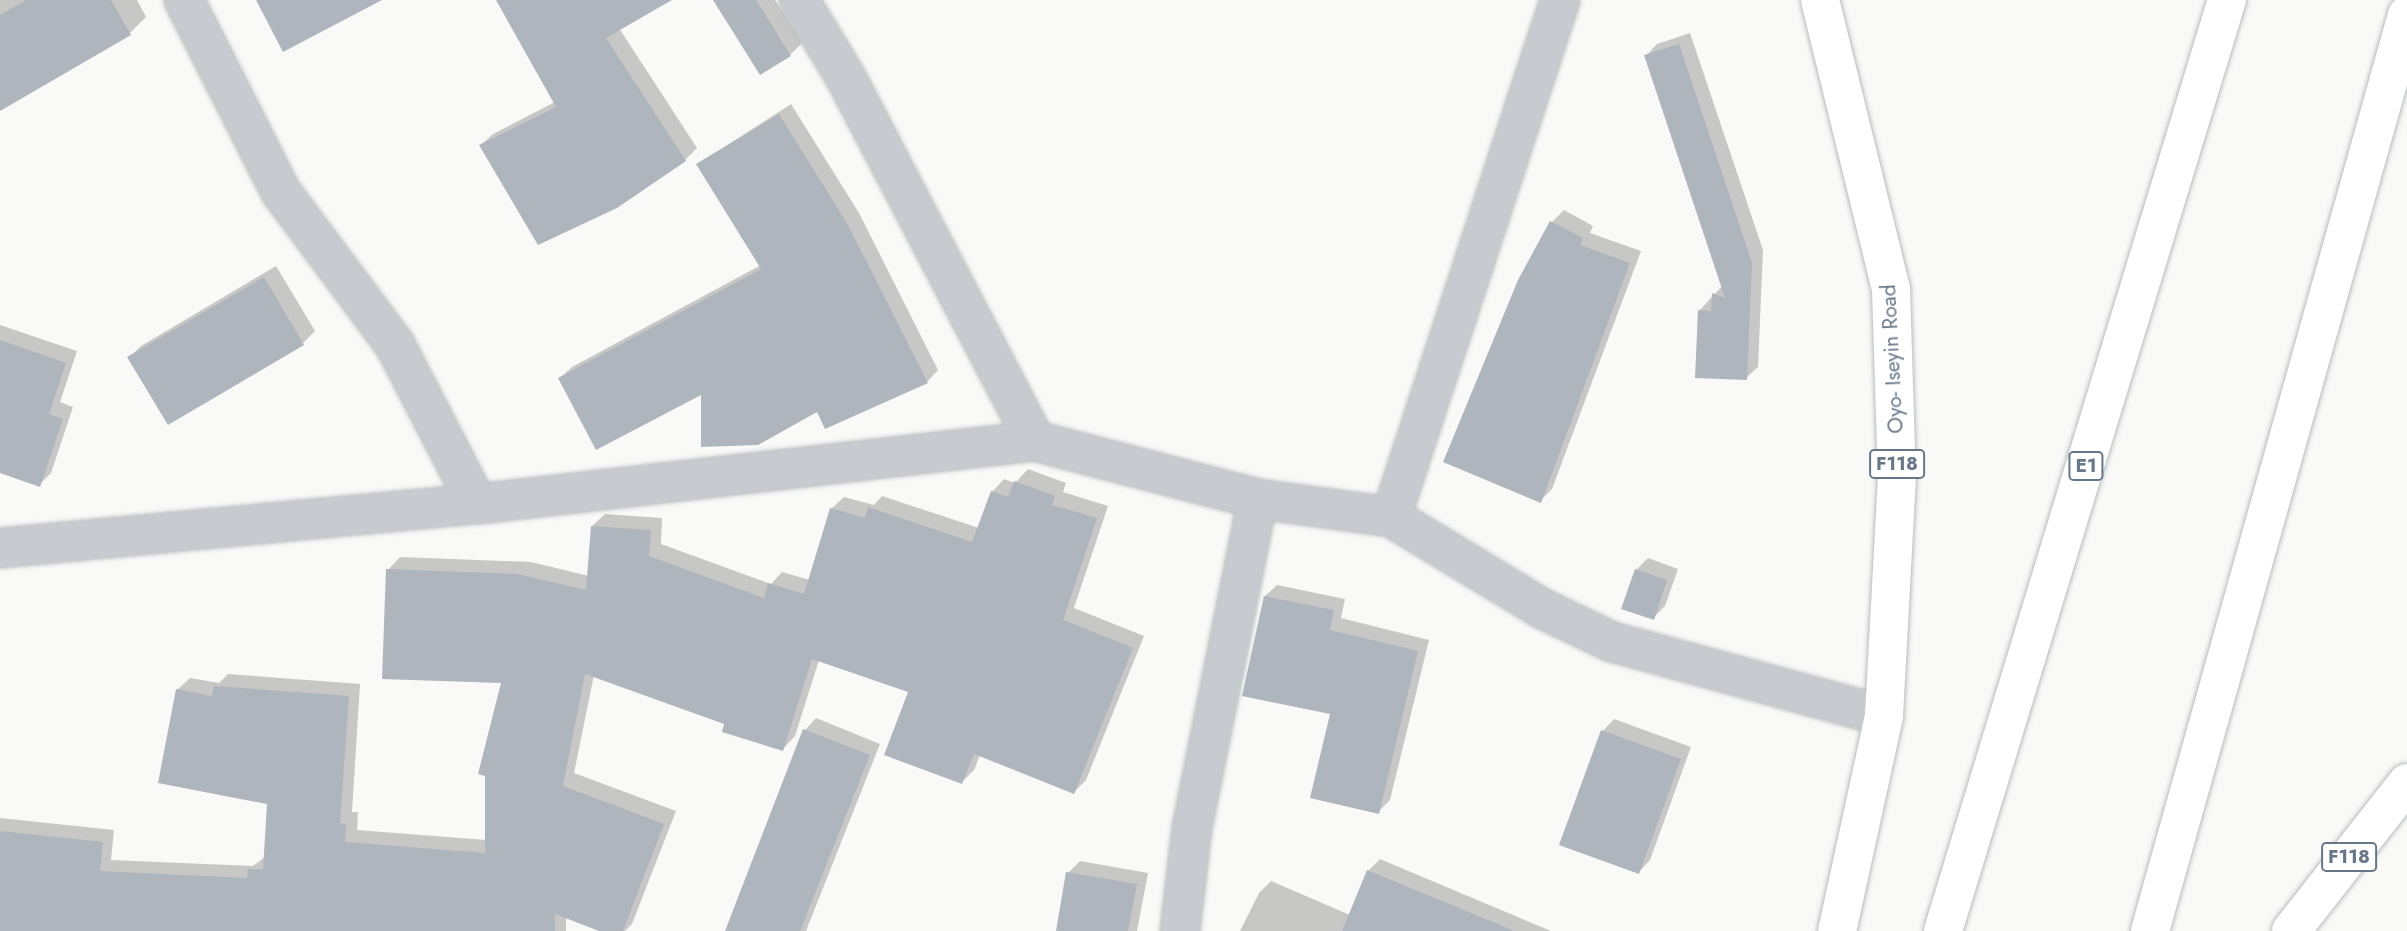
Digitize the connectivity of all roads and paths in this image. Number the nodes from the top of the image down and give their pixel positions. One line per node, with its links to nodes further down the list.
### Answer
1 (184, 0): 9 (street)
2 (799, 0): 7 (street)
3 (1560, 0): 10 (street)
4 (1820, 0): 12 (main road, Oyo- Iseyin Road / F118)
5 (2227, 0): 16 (main road, E1)
6 (2407, 15): 17 (main road)
7 (1035, 441): 8 (street); 9 (street)
8 (1258, 499): 10 (street); 14 (street)
9 (477, 503): 11 (street)
10 (1391, 517): 12 (street)
11 (0, 548)
12 (1884, 716): 15 (main road, Oyo- Iseyin Road / F118)
13 (2407, 783): 18 (main road, F118)
14 (1180, 931)
15 (1837, 931)
16 (1943, 931)
17 (2150, 931)
18 (2291, 931)

